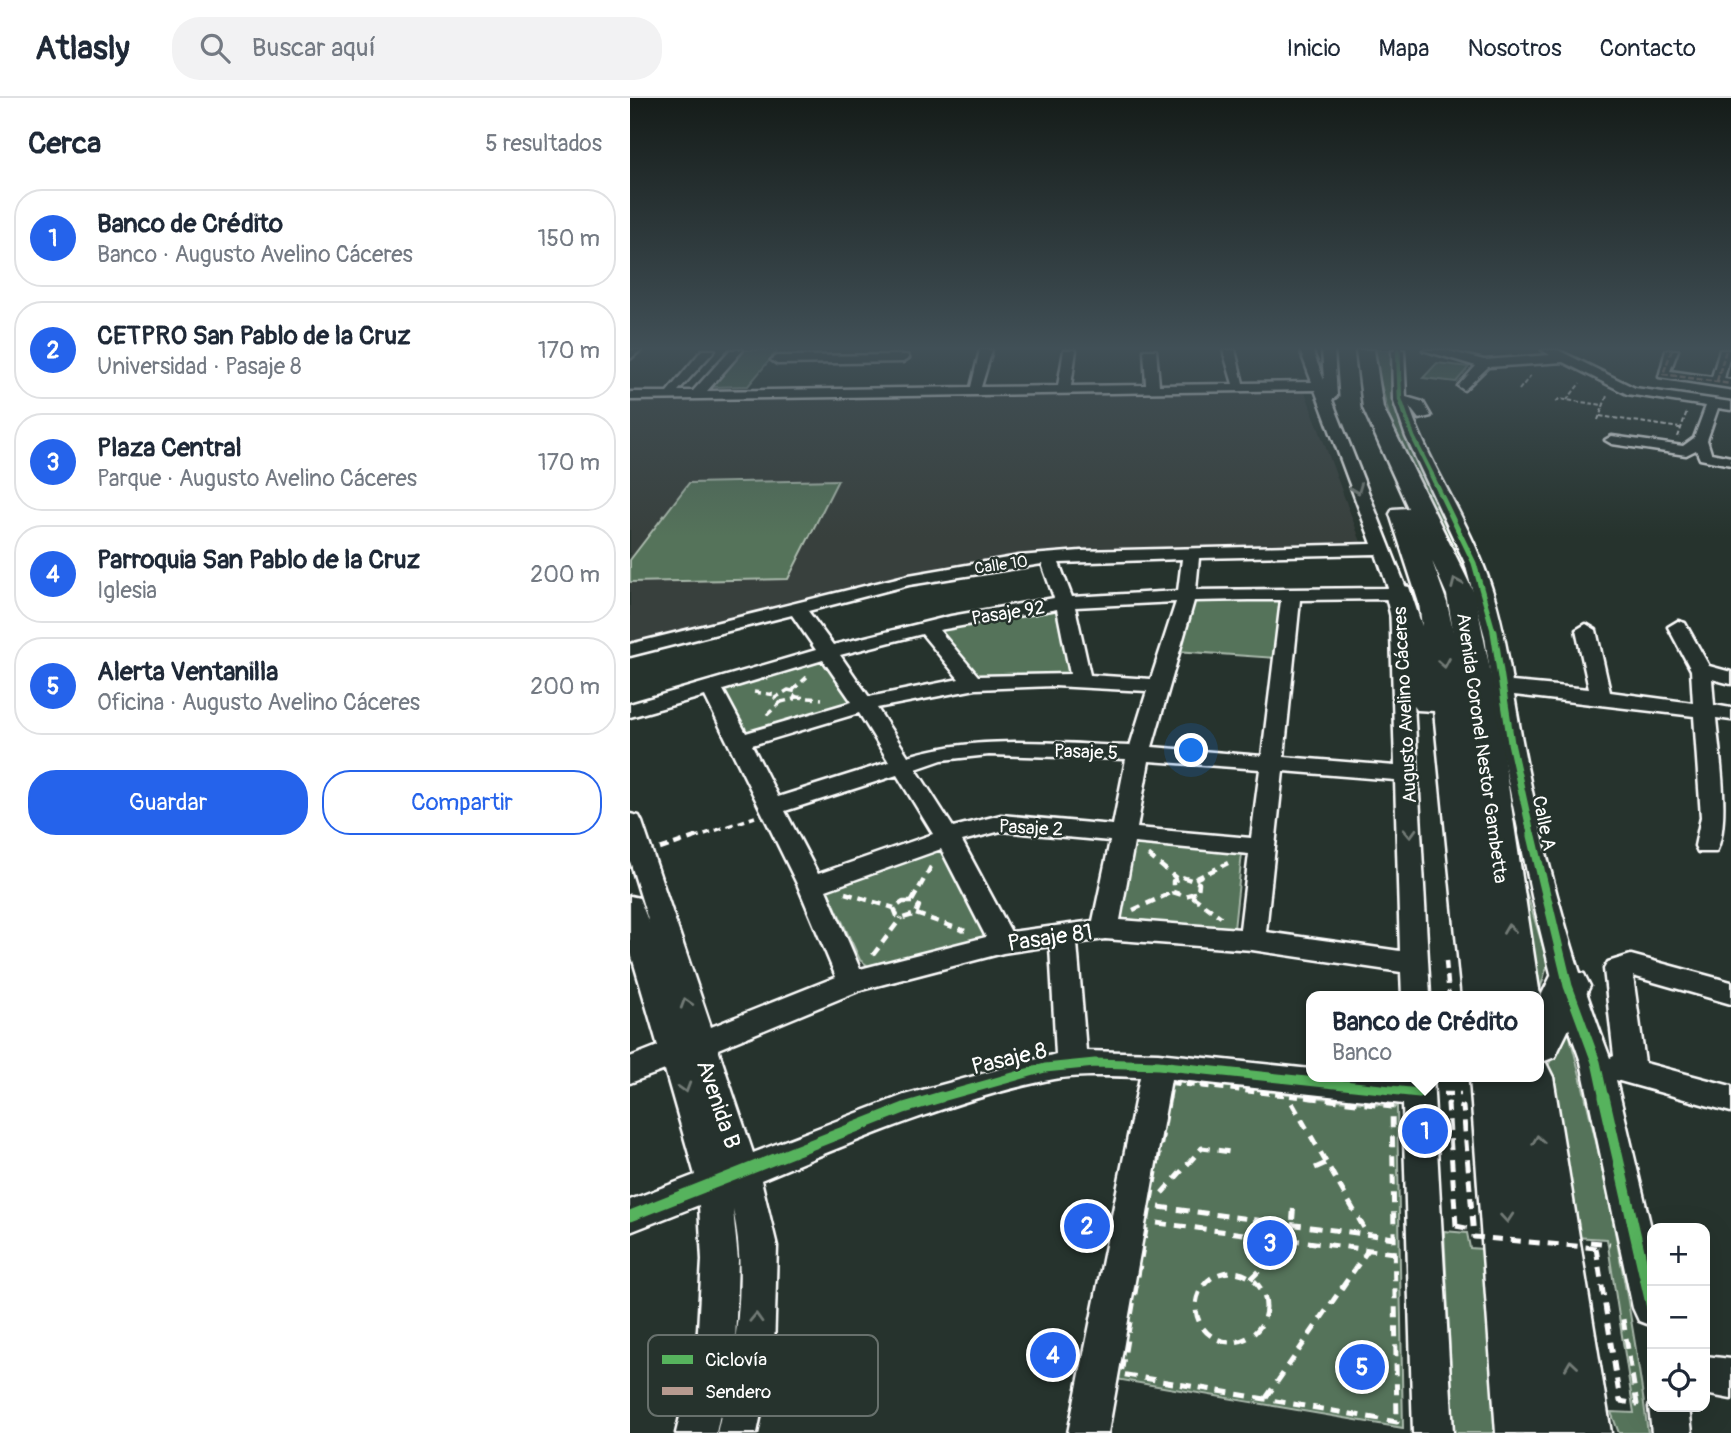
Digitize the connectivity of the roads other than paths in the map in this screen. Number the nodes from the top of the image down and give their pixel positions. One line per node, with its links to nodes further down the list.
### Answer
1 (1330, 412): 9 (street, Augusto Avelino Cáceres, one-way to 9)
2 (1356, 412): 47 (highway, Avenida Coronel Nestor Gambetta, one-way to 47)
3 (1375, 412): 59 (highway, Avenida Coronel Nestor Gambetta, one-way to 3)
4 (1411, 412): 28 (street, Calle A)
5 (1710, 412): 7 (street)
6 (1612, 440): 7 (street)
7 (1700, 440): 8 (street)
8 (1730, 461)
9 (1381, 549): 10 (street, Calle 10); 12 (street, Augusto Avelino Cáceres)
10 (1191, 555): 11 (street, Calle 10); 14 (street)
11 (1048, 558): 15 (street); 16 (street, Calle 10)
12 (1399, 593): 13 (street, Pasaje 92); 38 (street, Augusto Avelino Cáceres); 47 (highway)
13 (1291, 596): 14 (street, Pasaje 92); 36 (street)
14 (1185, 598): 15 (street, Pasaje 92); 26 (street)
15 (1065, 603): 18 (street, Pasaje 92); 24 (street)
16 (797, 608): 20 (street, Calle 10); 21 (street)
17 (1678, 627): 22 (street)
18 (927, 628): 21 (street, Pasaje 92); 25 (street)
19 (1586, 630): 29 (street)
20 (630, 650)
21 (830, 654): 27 (street, Pasaje 92); 30 (street)
22 (1701, 670): 23 (street); 31 (street)
23 (1731, 678)
24 (1081, 680): 25 (street); 26 (street)
25 (973, 683): 30 (street)
26 (1157, 686): 35 (street)
27 (712, 688): 32 (street, Pasaje 92); 34 (street)
28 (1503, 688): 29 (street); 56 (street, Calle A)
29 (1601, 697): 31 (street)
30 (865, 706): 34 (street); 37 (street)
31 (1704, 710): 33 (street); 39 (street)
32 (630, 711)
33 (1731, 714)
34 (740, 742): 40 (street)
35 (1139, 753): 36 (street, Pasaje 5); 37 (street, Pasaje 5); 42 (street)
36 (1274, 762): 38 (street, Pasaje 5); 46 (street)
37 (903, 767): 40 (street, Pasaje 5); 44 (street)
38 (1407, 774): 54 (street, Augusto Avelino Cáceres, one-way to 54)
39 (1721, 777): 41 (street)
40 (773, 809): 48 (street)
41 (1722, 818): 45 (street)
42 (1123, 834): 44 (street, Pasaje 2); 46 (street, Pasaje 2); 50 (street)
43 (635, 844): 62 (street, Avenida B, one-way to 43)
44 (944, 845): 48 (street, Pasaje 2); 53 (street)
45 (1707, 846)
46 (1260, 847): 52 (street)
47 (1465, 852): 58 (highway, Avenida Coronel Nestor Gambetta)
48 (811, 886): 55 (street)
49 (630, 905): 62 (street, Avenida B)
50 (1105, 929): 51 (street, Pasaje 81); 52 (street, Pasaje 81)
51 (1063, 934): 53 (street, Pasaje 81); 64 (street)
52 (1252, 940): 54 (street, Pasaje 81)
53 (1003, 943): 55 (street, Pasaje 81)
54 (1415, 964): 57 (street, Augusto Avelino Cáceres)
55 (860, 973): 62 (street, Pasaje 81)
56 (1568, 986): 61 (highway); 63 (street, Calle A)
57 (1416, 991)
58 (1482, 991)
59 (1517, 991)
60 (1731, 993): 67 (street)
61 (1544, 1034)
62 (686, 1048): 66 (street, Pasaje 81); 74 (street, Avenida B)
63 (1596, 1062): 67 (street); 76 (street, Calle A)
64 (1072, 1064): 65 (street, Pasaje 8); 74 (street, Pasaje 8)
65 (1158, 1065): 68 (street, Pasaje 8); 82 (street)
66 (630, 1070)
67 (1630, 1072): 73 (street)
68 (1306, 1076)
69 (1380, 1082): 72 (street, Pasaje 8)
70 (1494, 1082): 84 (highway, one-way to 84)
71 (1530, 1082): 85 (highway, one-way to 71)
72 (1419, 1085): 83 (street)
73 (1731, 1099)
74 (728, 1176): 75 (street, Pasaje 8); 77 (street, Avenida B); 78 (street, Avenida B, one-way to 74)
75 (630, 1216)
76 (1647, 1286)
77 (717, 1335)
78 (755, 1335)
79 (1710, 1376): 80 (street)
80 (1731, 1379)
81 (1670, 1412): 86 (street)
82 (1088, 1433)
83 (1433, 1433)
84 (1527, 1433)
85 (1580, 1433)
86 (1672, 1433)

